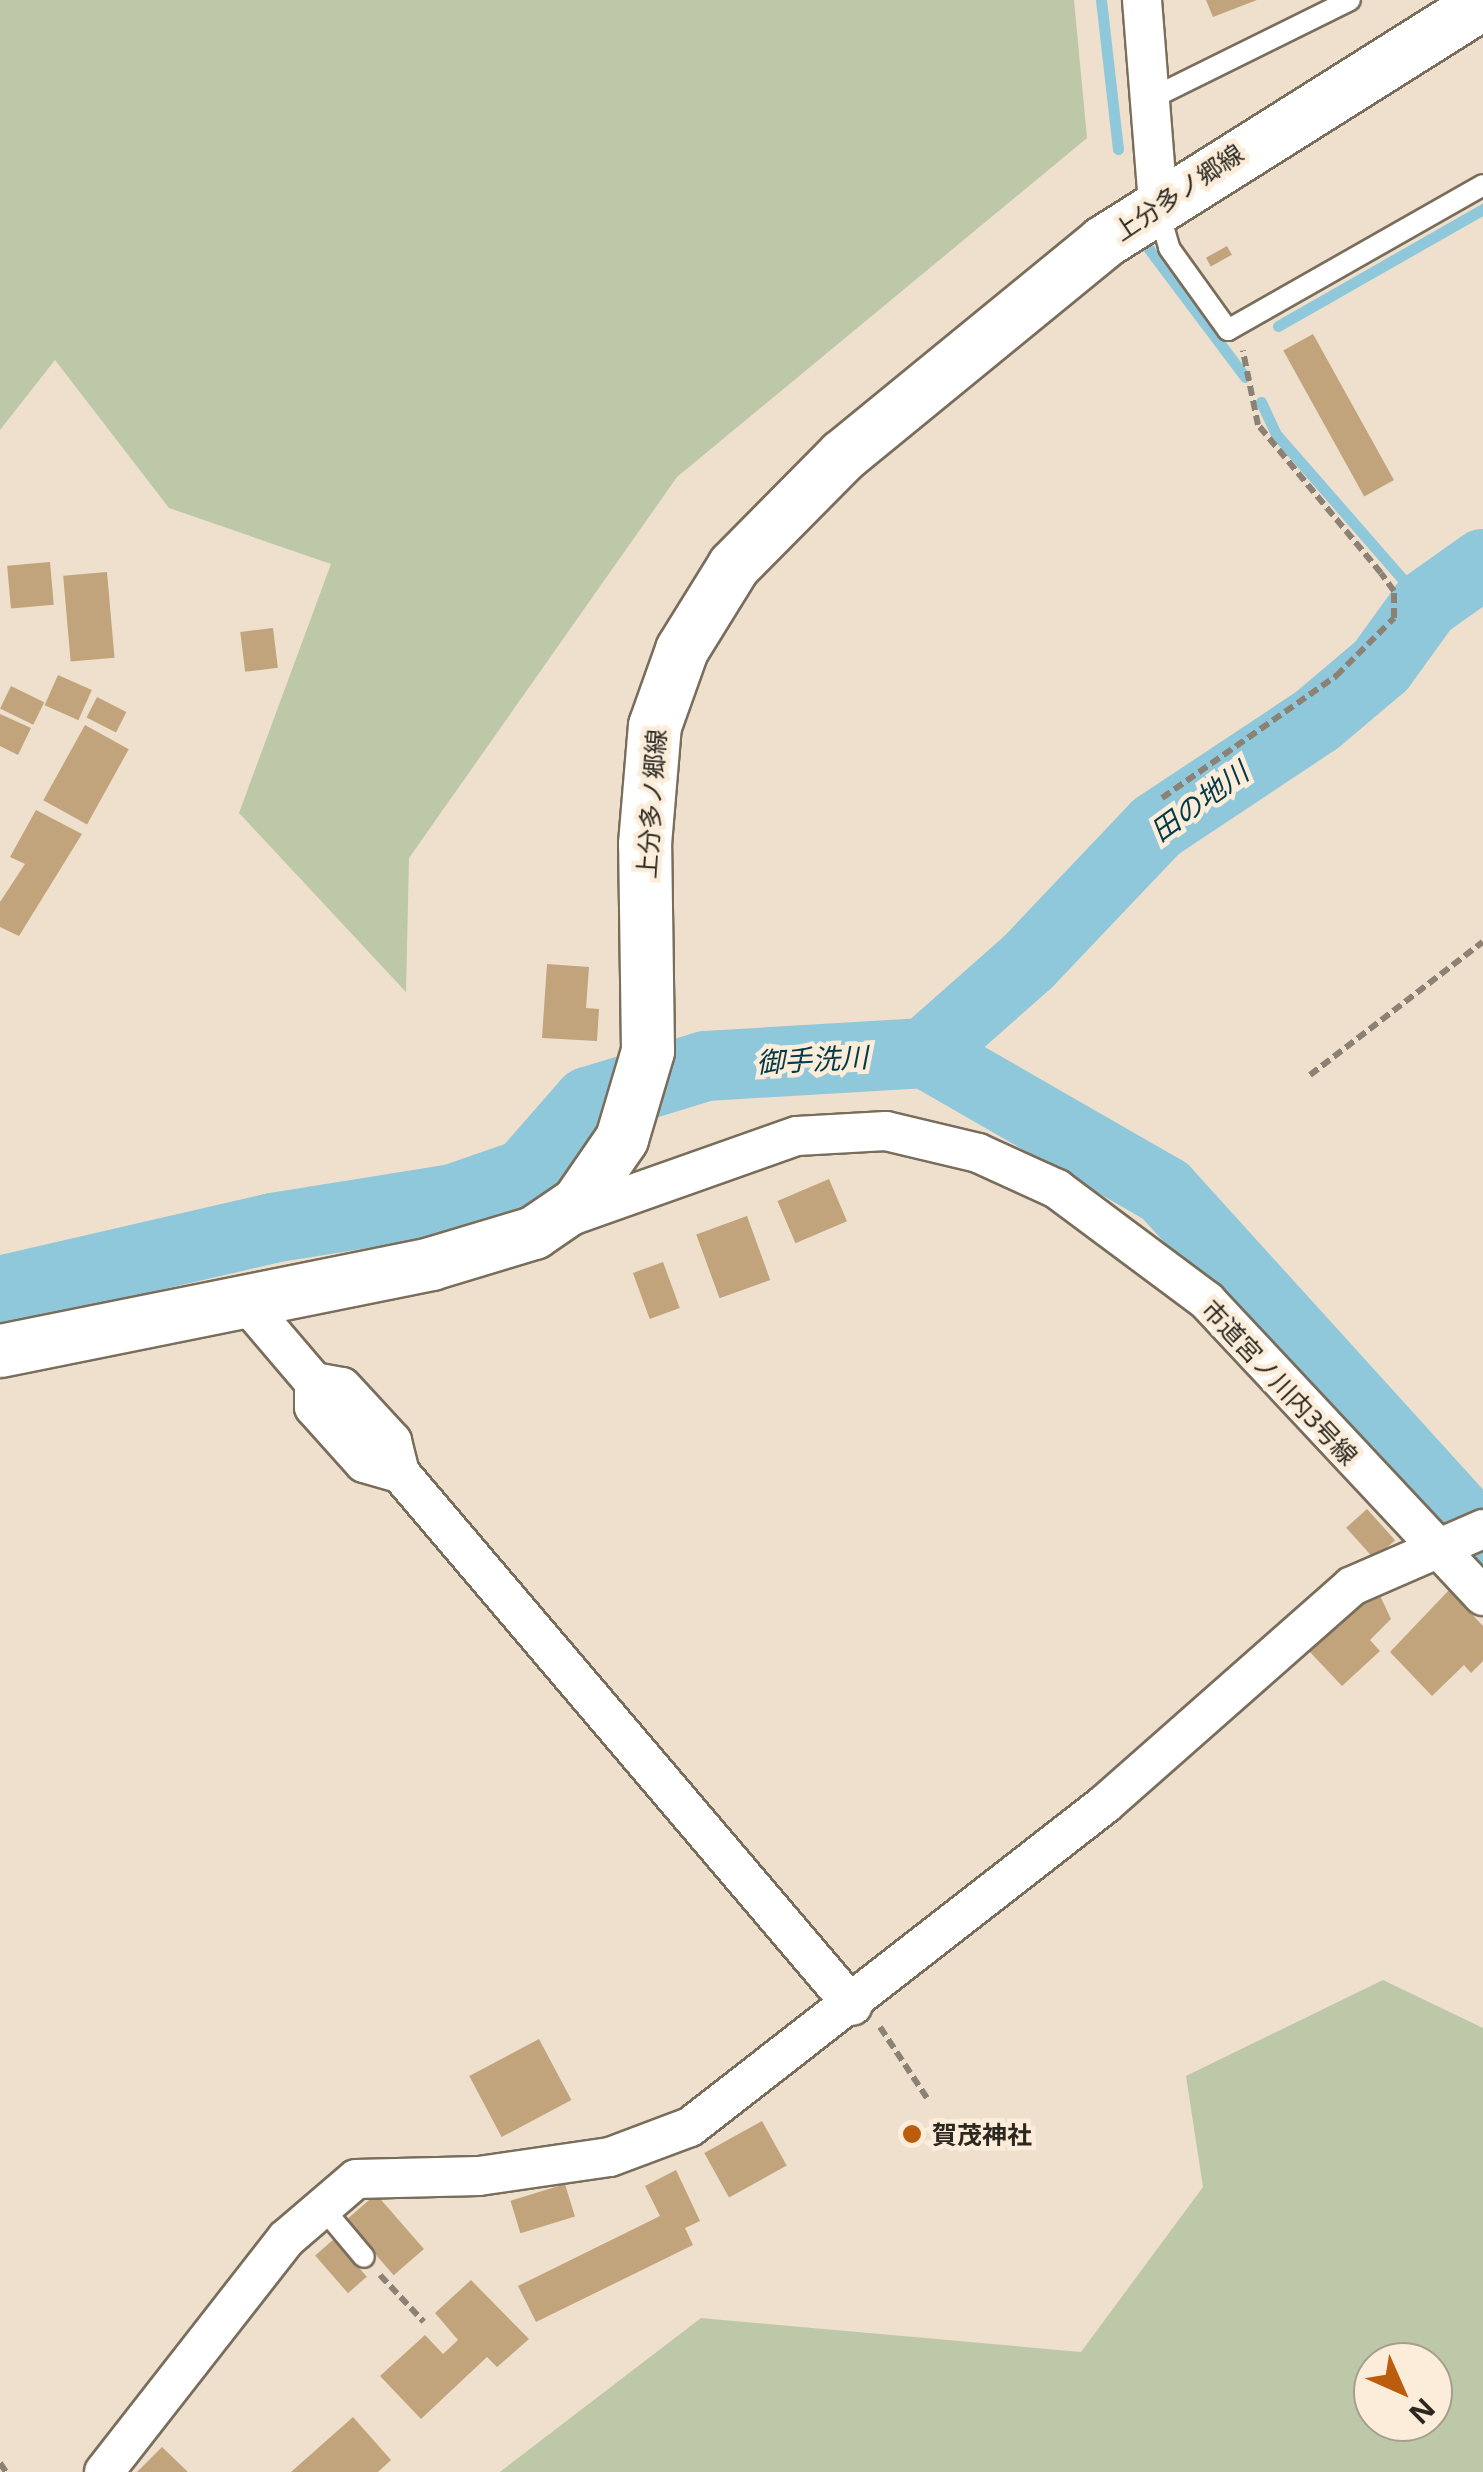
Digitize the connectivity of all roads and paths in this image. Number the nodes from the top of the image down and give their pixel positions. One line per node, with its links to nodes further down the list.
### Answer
1 (1142, 0): 4 (street)
2 (1350, 0): 4 (lane)
3 (1480, 13): 6 (main road, 上分多ノ郷線)
4 (1148, 100): 6 (street)
5 (1483, 185): 7 (lane)
6 (1158, 205): 7 (lane); 11 (main road, 上分多ノ郷線)
7 (1228, 330): 8 (path)
8 (1162, 798)
9 (1483, 942): 10 (path)
10 (1310, 1076)
11 (557, 1221): 12 (main road, 上分多ノ郷線); 14 (street, 市道宮ノ川内3号線)
12 (249, 1306): 13 (main road, 上分多ノ郷線); 16 (street)
13 (0, 1351)
14 (1453, 1539): 15 (street, 市道宮ノ川内3号線); 16 (street)
15 (1483, 1596)
16 (858, 2004): 17 (path); 18 (street)
17 (928, 2098)
18 (322, 2206): 19 (lane); 23 (street)
19 (364, 2257): 20 (path)
20 (424, 2322)
21 (0, 2463): 22 (path)
22 (6, 2472)
23 (104, 2472)

